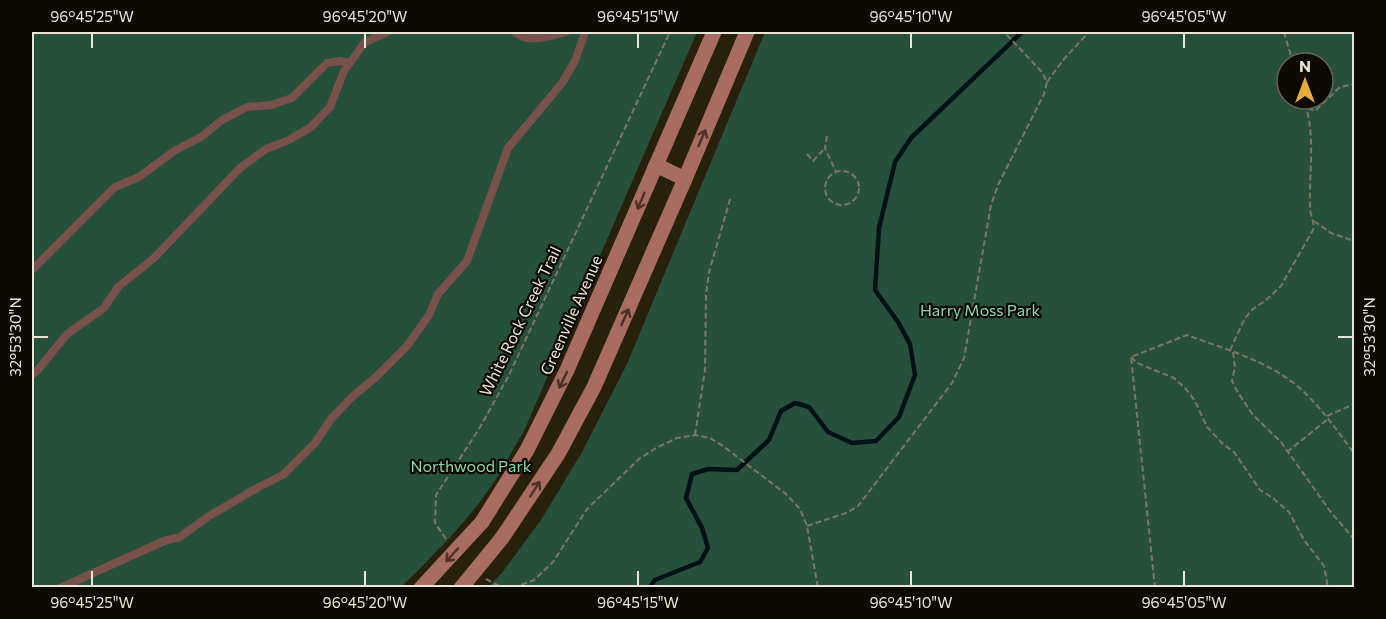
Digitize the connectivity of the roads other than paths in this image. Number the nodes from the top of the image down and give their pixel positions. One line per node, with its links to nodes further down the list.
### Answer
1 (388, 32): 7 (lane)
2 (515, 32): 3 (lane)
3 (566, 32)
4 (585, 32): 12 (lane)
5 (714, 32): 8 (main road, Greenville Avenue)
6 (747, 32): 9 (main road, one-way to 6)
7 (349, 63): 10 (lane); 11 (lane)
8 (657, 165): 9 (main road); 13 (main road, Greenville Avenue, one-way to 13, bridge)
9 (685, 179): 14 (main road, one-way to 9, bridge)
10 (32, 270)
11 (32, 375)
12 (60, 588)
13 (421, 588)
14 (461, 588)

